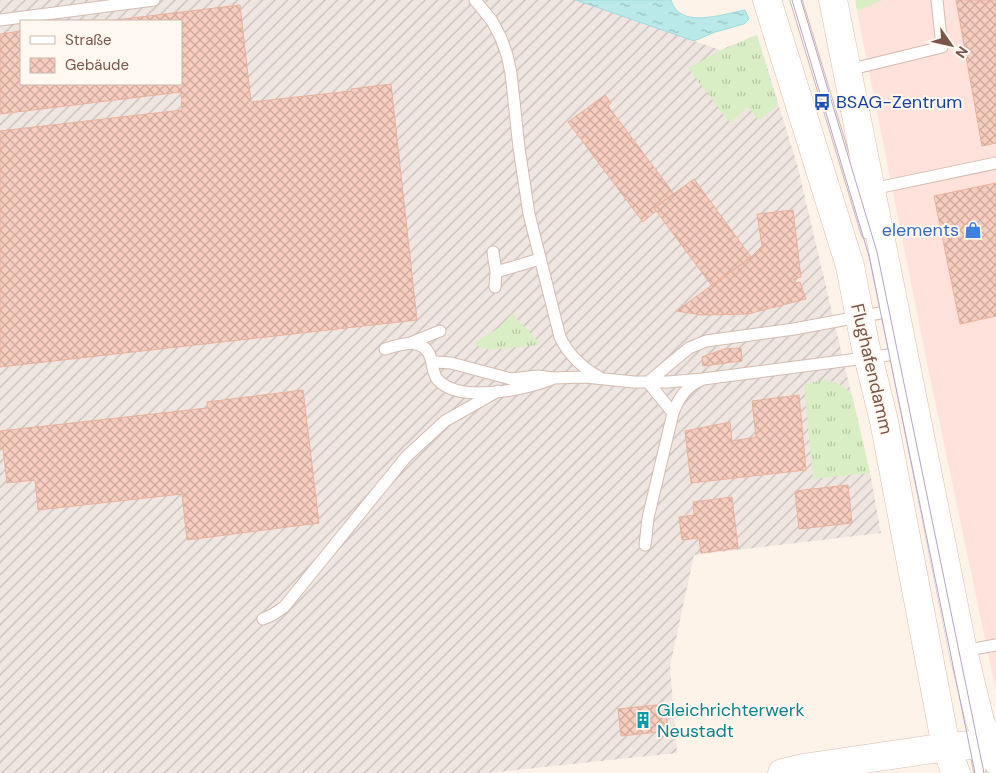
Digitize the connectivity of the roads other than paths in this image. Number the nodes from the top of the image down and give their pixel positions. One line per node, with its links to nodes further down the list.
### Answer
1 (154, 0): 7 (lane)
2 (475, 0): 12 (lane)
3 (767, 0): 15 (main road, Flughafendamm)
4 (796, 0): 15 (lane)
5 (833, 0): 8 (main road, Flughafendamm)
6 (937, 0): 8 (lane)
7 (0, 20)
8 (848, 70): 10 (main road, Flughafendamm)
9 (996, 163): 10 (lane)
10 (872, 189): 15 (main road, Flughafendamm)
11 (494, 252): 13 (lane)
12 (540, 259): 13 (lane); 22 (lane)
13 (496, 272): 14 (lane)
14 (495, 287)
15 (880, 313): 19 (main road, Flughafendamm); 19 (main road, Flughafendamm); 24 (lane)
16 (440, 331): 17 (lane)
17 (410, 343): 18 (lane); 25 (lane)
18 (385, 349)
19 (889, 355): 23 (lane); 30 (main road, Flughafendamm); 31 (main road, Flughafendamm); 32 (lane)
20 (436, 362): 21 (lane)
21 (553, 378): 22 (lane); 25 (lane)
22 (605, 379): 24 (lane)
23 (703, 380): 24 (lane); 26 (lane)
24 (648, 382): 26 (lane)
25 (498, 391): 28 (lane)
26 (673, 413): 27 (lane)
27 (645, 545)
28 (264, 619)
29 (996, 645): 30 (lane)
30 (963, 651): 32 (main road, Flughafendamm)
31 (946, 746): 32 (main road); 33 (main road); 34 (main road, Flughafendamm)
32 (989, 748): 35 (lane)
33 (782, 773)
34 (956, 773)
35 (980, 773)

